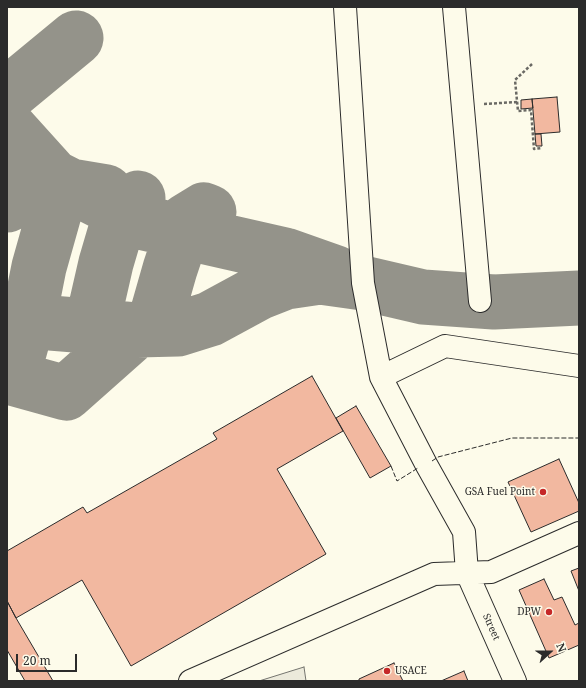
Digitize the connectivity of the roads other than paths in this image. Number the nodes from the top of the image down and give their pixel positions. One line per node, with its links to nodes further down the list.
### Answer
1 (345, 7): 5 (street, Street)
2 (454, 7): 3 (street)
3 (480, 301)
4 (579, 366): 5 (street)
5 (381, 377): 7 (street, Street)
6 (579, 533): 7 (street)
7 (467, 573): 8 (street); 9 (street, Street)
8 (190, 681)
9 (515, 681)

